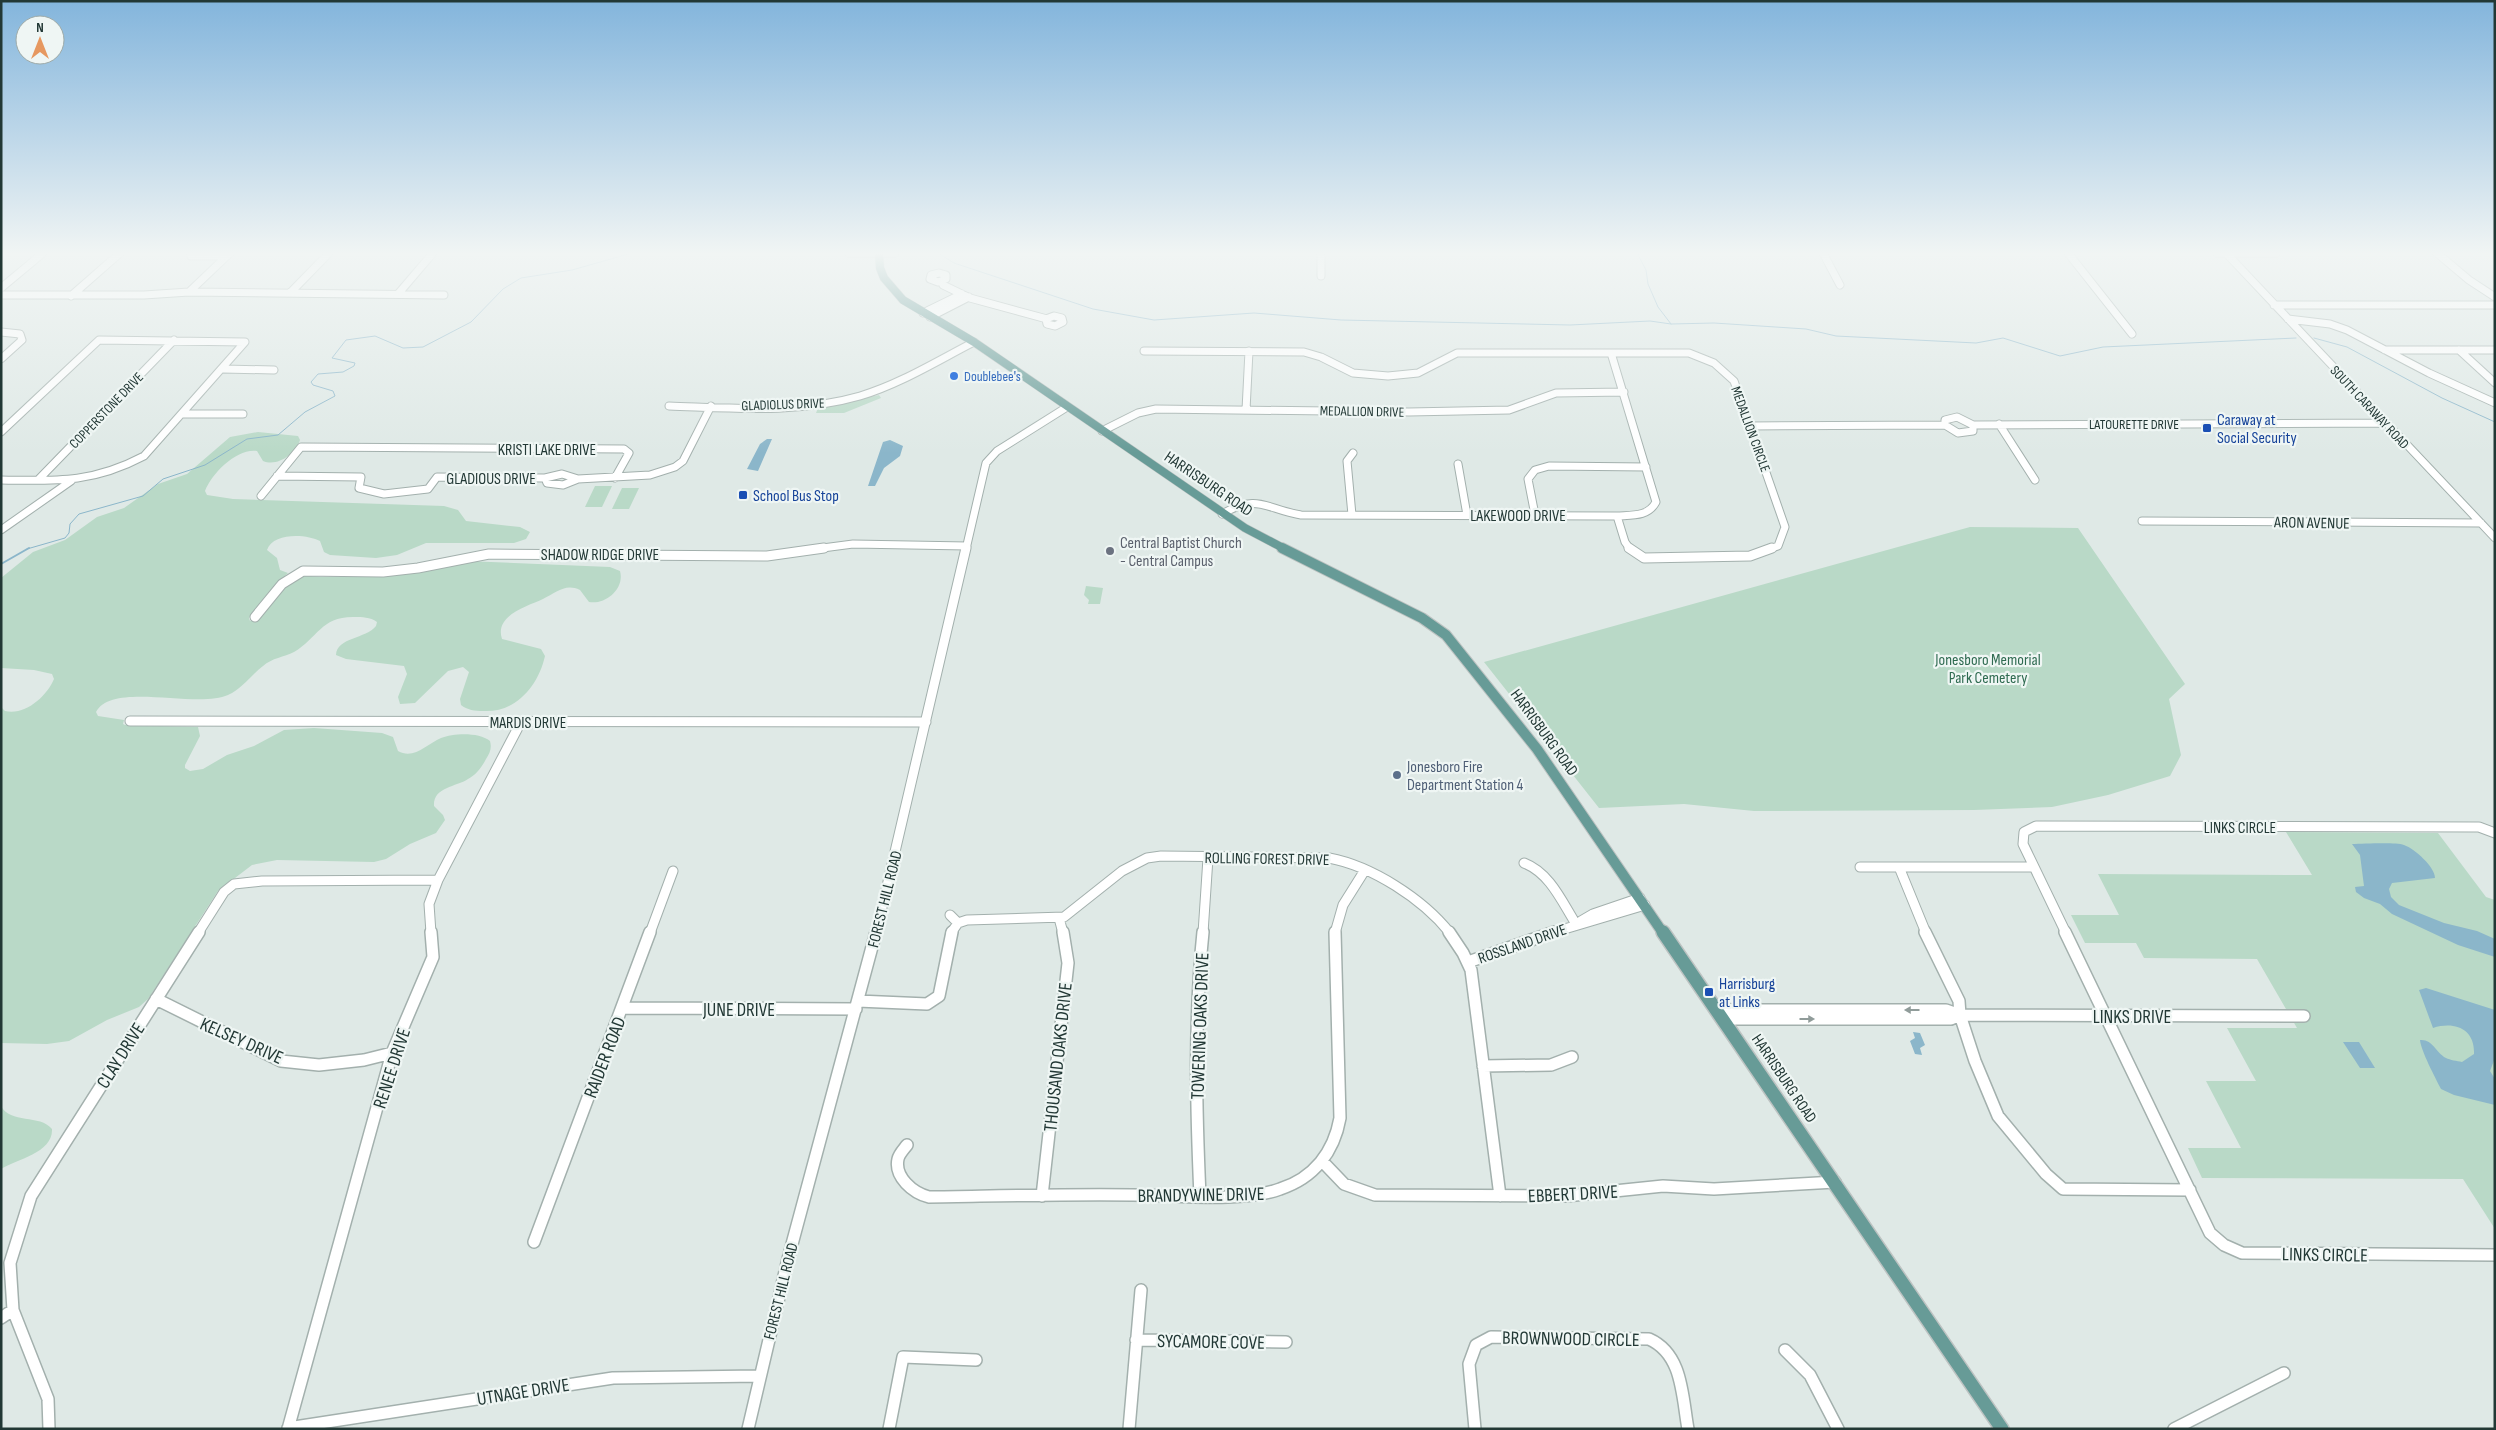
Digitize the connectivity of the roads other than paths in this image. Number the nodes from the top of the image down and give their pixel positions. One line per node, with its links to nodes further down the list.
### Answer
1 (934, 320): 7 (main road, HARRISBURG ROAD)
2 (2121, 320): 5 (street)
3 (2288, 320): 8 (street); 26 (street, SOUTH CARAWAY ROAD)
4 (1, 332): 14 (street)
5 (2132, 334)
6 (174, 340): 15 (street); 32 (street); 41 (street, COPPERSTONE DRIVE)
7 (974, 342): 21 (street, GLADIOLUS DRIVE); 22 (main road, HARRISBURG ROAD)
8 (2384, 350): 9 (street); 19 (street)
9 (2459, 350): 10 (street); 17 (street)
10 (2495, 350)
11 (1144, 351): 12 (street, MEDALLION CIRCLE)
12 (1249, 351): 13 (street, MEDALLION CIRCLE); 23 (street)
13 (1610, 353): 18 (street, LAKEWOOD DRIVE); 30 (street, MEDALLION CIRCLE)
14 (1, 359)
15 (223, 369): 16 (street); 24 (street)
16 (274, 370)
17 (2495, 383)
18 (1624, 392): 23 (street, MEDALLION DRIVE); 35 (street, LAKEWOOD DRIVE)
19 (2495, 403)
20 (670, 406): 21 (street, GLADIOLUS DRIVE)
21 (711, 406): 38 (street)
22 (1067, 408): 31 (main road, HARRISBURG ROAD); 54 (street, FOREST HILL ROAD)
23 (1246, 410): 31 (street, MEDALLION DRIVE)
24 (182, 414): 25 (street); 43 (street)
25 (243, 414)
26 (2386, 423): 27 (street, LATOURETTE DRIVE); 51 (street, SOUTH CARAWAY ROAD)
27 (1999, 424): 29 (street, LATOURETTE DRIVE); 42 (street)
28 (1945, 425): 29 (street); 29 (street); 30 (street)
29 (1973, 425)
30 (1750, 426): 49 (street, MEDALLION CIRCLE)
31 (1102, 431): 45 (main road, HARRISBURG ROAD)
32 (1, 432)
33 (1353, 453): 46 (street)
34 (1458, 464): 47 (street)
35 (1646, 467): 48 (street); 49 (street, LAKEWOOD DRIVE)
36 (277, 476): 37 (street, GLADIOUS DRIVE); 38 (street, KRISTI LAKE DRIVE); 44 (street)
37 (545, 478): 39 (street, GLADIOUS DRIVE); 39 (street, GLADIOUS DRIVE)
38 (615, 478): 39 (street, GLADIOUS DRIVE)
39 (578, 479)
40 (1, 480): 41 (street)
41 (38, 480): 43 (street)
42 (2035, 480)
43 (71, 481): 52 (street)
44 (260, 496)
45 (1222, 514): 46 (street, LAKEWOOD DRIVE); 68 (main road, HARRISBURG ROAD)
46 (1352, 514): 47 (street, LAKEWOOD DRIVE)
47 (1467, 514): 48 (street, LAKEWOOD DRIVE)
48 (1535, 514): 49 (street, LAKEWOOD DRIVE)
49 (1617, 516)
50 (2142, 521): 51 (street, ARON AVENUE)
51 (2481, 523): 53 (street, SOUTH CARAWAY ROAD)
52 (1, 530)
53 (2495, 538)
54 (966, 546): 55 (street, SHADOW RIDGE DRIVE); 58 (street, FOREST HILL ROAD)
55 (255, 617)
56 (130, 721): 57 (street, MARDIS DRIVE)
57 (520, 722): 58 (street, MARDIS DRIVE); 67 (street, RENEE DRIVE)
58 (926, 722): 75 (street, FOREST HILL ROAD)
59 (2495, 833): 62 (street, LINKS CIRCLE)
60 (1208, 858): 65 (street, ROLLING FOREST DRIVE); 70 (street, ROLLING FOREST DRIVE); 89 (street, TOWERING OAKS DRIVE)
61 (1524, 863): 72 (street)
62 (2034, 867): 64 (street); 79 (street, LINKS CIRCLE)
63 (1860, 868): 64 (street)
64 (1899, 868): 78 (street)
65 (1365, 870): 73 (street, ROLLING FOREST DRIVE); 85 (street, BRANDYWINE DRIVE)
66 (673, 871): 76 (street, RAIDER ROAD)
67 (438, 880): 74 (street, CLAY DRIVE); 81 (street, RENEE DRIVE)
68 (1643, 901): 72 (street, ROSSLAND DRIVE); 77 (main road, HARRISBURG ROAD)
69 (950, 915): 71 (street)
70 (1059, 918): 71 (street, ROLLING FOREST DRIVE); 88 (street, THOUSAND OAKS DRIVE)
71 (958, 923): 75 (street)
72 (1576, 924): 73 (street, ROSSLAND DRIVE)
73 (1468, 962): 83 (street, ROLLING FOREST DRIVE)
74 (156, 1000): 81 (street, KELSEY DRIVE); 94 (street, CLAY DRIVE)
75 (857, 1005): 76 (street, JUNE DRIVE); 101 (street, FOREST HILL ROAD)
76 (622, 1008): 91 (street, RAIDER ROAD)
77 (1720, 1014): 78 (street, LINKS DRIVE); 86 (main road, HARRISBURG ROAD)
78 (1960, 1015): 79 (street, LINKS DRIVE); 87 (street)
79 (2106, 1016): 80 (street, LINKS DRIVE); 87 (street, LINKS CIRCLE)
80 (2304, 1016)
81 (392, 1053): 102 (street, RENEE DRIVE)
82 (1572, 1057): 83 (street)
83 (1483, 1066): 90 (street, ROLLING FOREST DRIVE)
84 (907, 1145): 88 (street, BRANDYWINE DRIVE)
85 (1322, 1160): 89 (street, BRANDYWINE DRIVE); 90 (street, EBBERT DRIVE)
86 (1835, 1182): 90 (street, EBBERT DRIVE); 110 (main road, HARRISBURG ROAD)
87 (2190, 1190): 92 (street, LINKS CIRCLE)
88 (1042, 1196): 89 (street, BRANDYWINE DRIVE)
89 (1200, 1196)
90 (1500, 1196)
91 (534, 1242)
92 (2495, 1255)
93 (1141, 1290): 96 (street)
94 (13, 1310): 95 (street); 103 (street, CLAY DRIVE)
95 (1, 1318)
96 (1136, 1340): 97 (street, SYCAMORE COVE); 106 (street)
97 (1286, 1342)
98 (1785, 1350): 109 (street)
99 (976, 1360): 105 (street)
100 (2284, 1373): 111 (street)
101 (759, 1376): 102 (street, UTNAGE DRIVE); 104 (street, FOREST HILL ROAD)
102 (288, 1428)
103 (49, 1429)
104 (748, 1429)
105 (889, 1429)
106 (1129, 1429)
107 (1475, 1429): 108 (street, BROWNWOOD CIRCLE)
108 (1688, 1429)
109 (1838, 1429)
110 (2002, 1429)
111 (2174, 1429)

